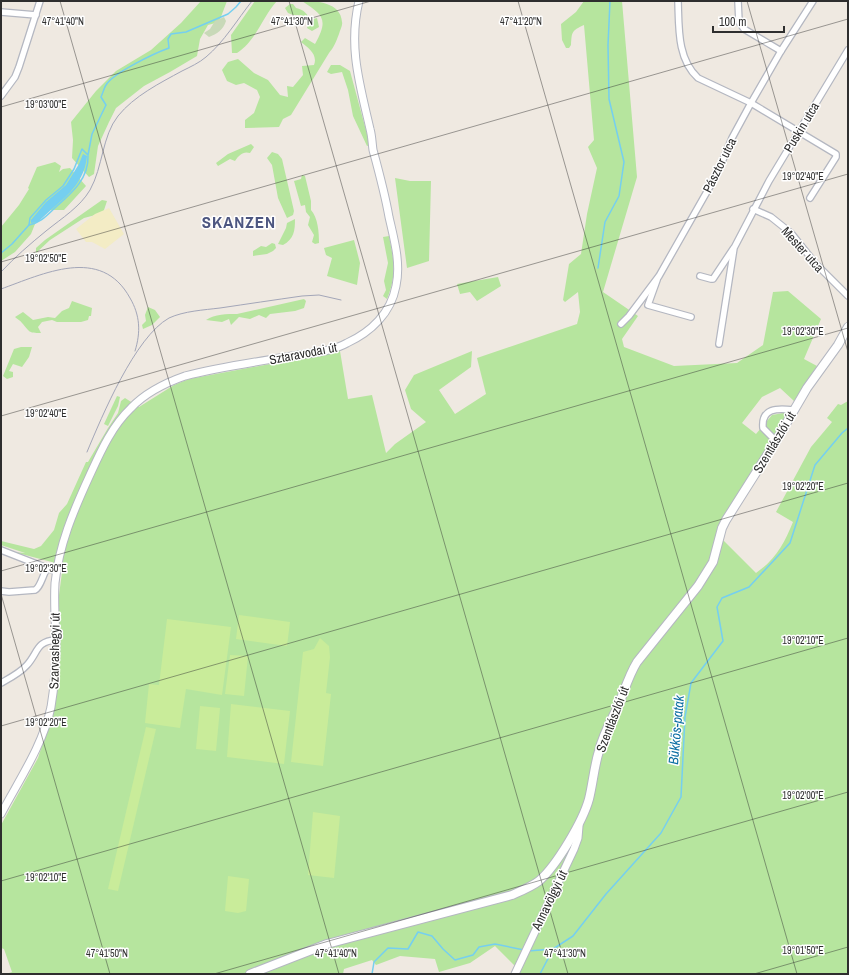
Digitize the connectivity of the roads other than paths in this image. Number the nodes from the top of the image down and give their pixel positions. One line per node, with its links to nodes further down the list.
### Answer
1 (40, 1): 7 (street)
2 (359, 1): 28 (street, Sztaravodai út)
3 (678, 1): 11 (street)
4 (738, 1): 9 (street)
5 (813, 1): 9 (street, Pásztor utca)
6 (1, 12): 7 (street)
7 (36, 15): 10 (street)
8 (848, 50): 12 (street, Puskin utca)
9 (781, 51): 11 (street, Pásztor utca)
10 (1, 96)
11 (751, 103): 12 (street); 16 (street, Pásztor utca)
12 (798, 131): 13 (street); 14 (street, Puskin utca)
13 (810, 198)
14 (753, 209): 15 (street, Puskin utca); 18 (street, Mester utca)
15 (734, 248): 17 (street, Puskin utca); 23 (street, Puskin utca)
16 (659, 276): 19 (street); 20 (street, Pásztor utca)
17 (700, 276)
18 (848, 296)
19 (691, 317)
20 (621, 324)
21 (848, 327): 22 (main road, Szentlászlói út)
22 (845, 339): 24 (main road, Szentlászlói út)
23 (720, 344)
24 (793, 410): 25 (main road, Szentlászlói út); 25 (street)
25 (776, 441): 33 (main road, Szentlászlói út)
26 (1, 550): 27 (street)
27 (47, 568): 28 (street); 29 (street)
28 (57, 572): 30 (street, Szarvashegyi út)
29 (1, 591)
30 (56, 640): 31 (street); 32 (street, Szarvashegyi út)
31 (1, 683)
32 (1, 814)
33 (579, 826): 34 (main road, Szentlászlói út); 35 (street, Annavölgyi út)
34 (250, 974)
35 (515, 974)

